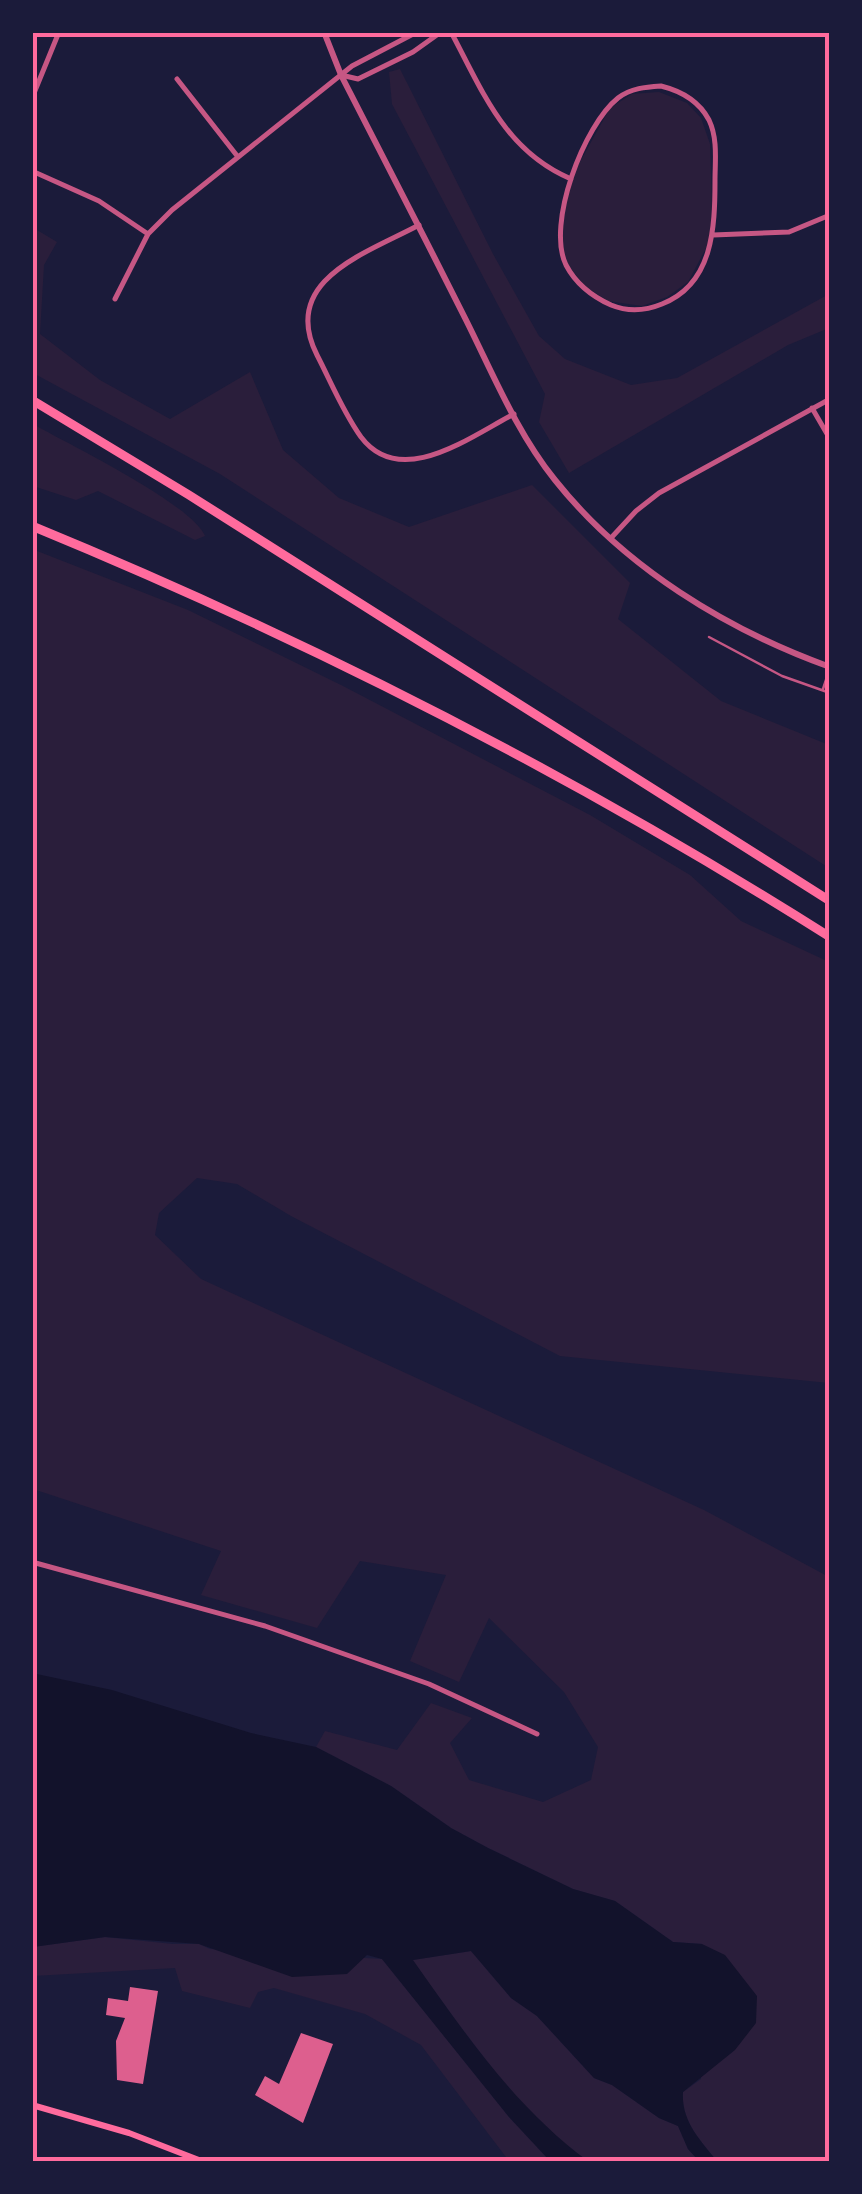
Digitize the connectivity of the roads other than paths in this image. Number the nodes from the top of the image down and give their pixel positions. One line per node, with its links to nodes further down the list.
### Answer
1 (59, 32): 8 (street)
2 (324, 32): 6 (street)
3 (417, 32): 6 (street)
4 (441, 32): 6 (street)
5 (451, 32): 11 (street)
6 (341, 75): 9 (street); 13 (street)
7 (177, 79): 9 (street)
8 (32, 98)
9 (238, 157): 14 (street)
10 (32, 172): 14 (street)
11 (571, 179): 15 (street); 15 (street)
12 (830, 215): 15 (street)
13 (418, 226): 20 (street); 20 (street)
14 (148, 234): 16 (street)
15 (712, 234)
16 (115, 299)
17 (830, 399): 19 (street)
18 (32, 400): 28 (highway)
19 (812, 408): 21 (street); 23 (street)
20 (514, 414): 23 (street)
21 (830, 439)
22 (32, 526): 29 (highway)
23 (612, 538): 25 (street)
24 (709, 637): 26 (lane)
25 (830, 668): 26 (lane)
26 (823, 690): 27 (lane)
27 (830, 692)
28 (830, 901)
29 (830, 937)
30 (32, 1562): 31 (street)
31 (538, 1734)
32 (32, 2105): 33 (main road)
33 (204, 2162)

